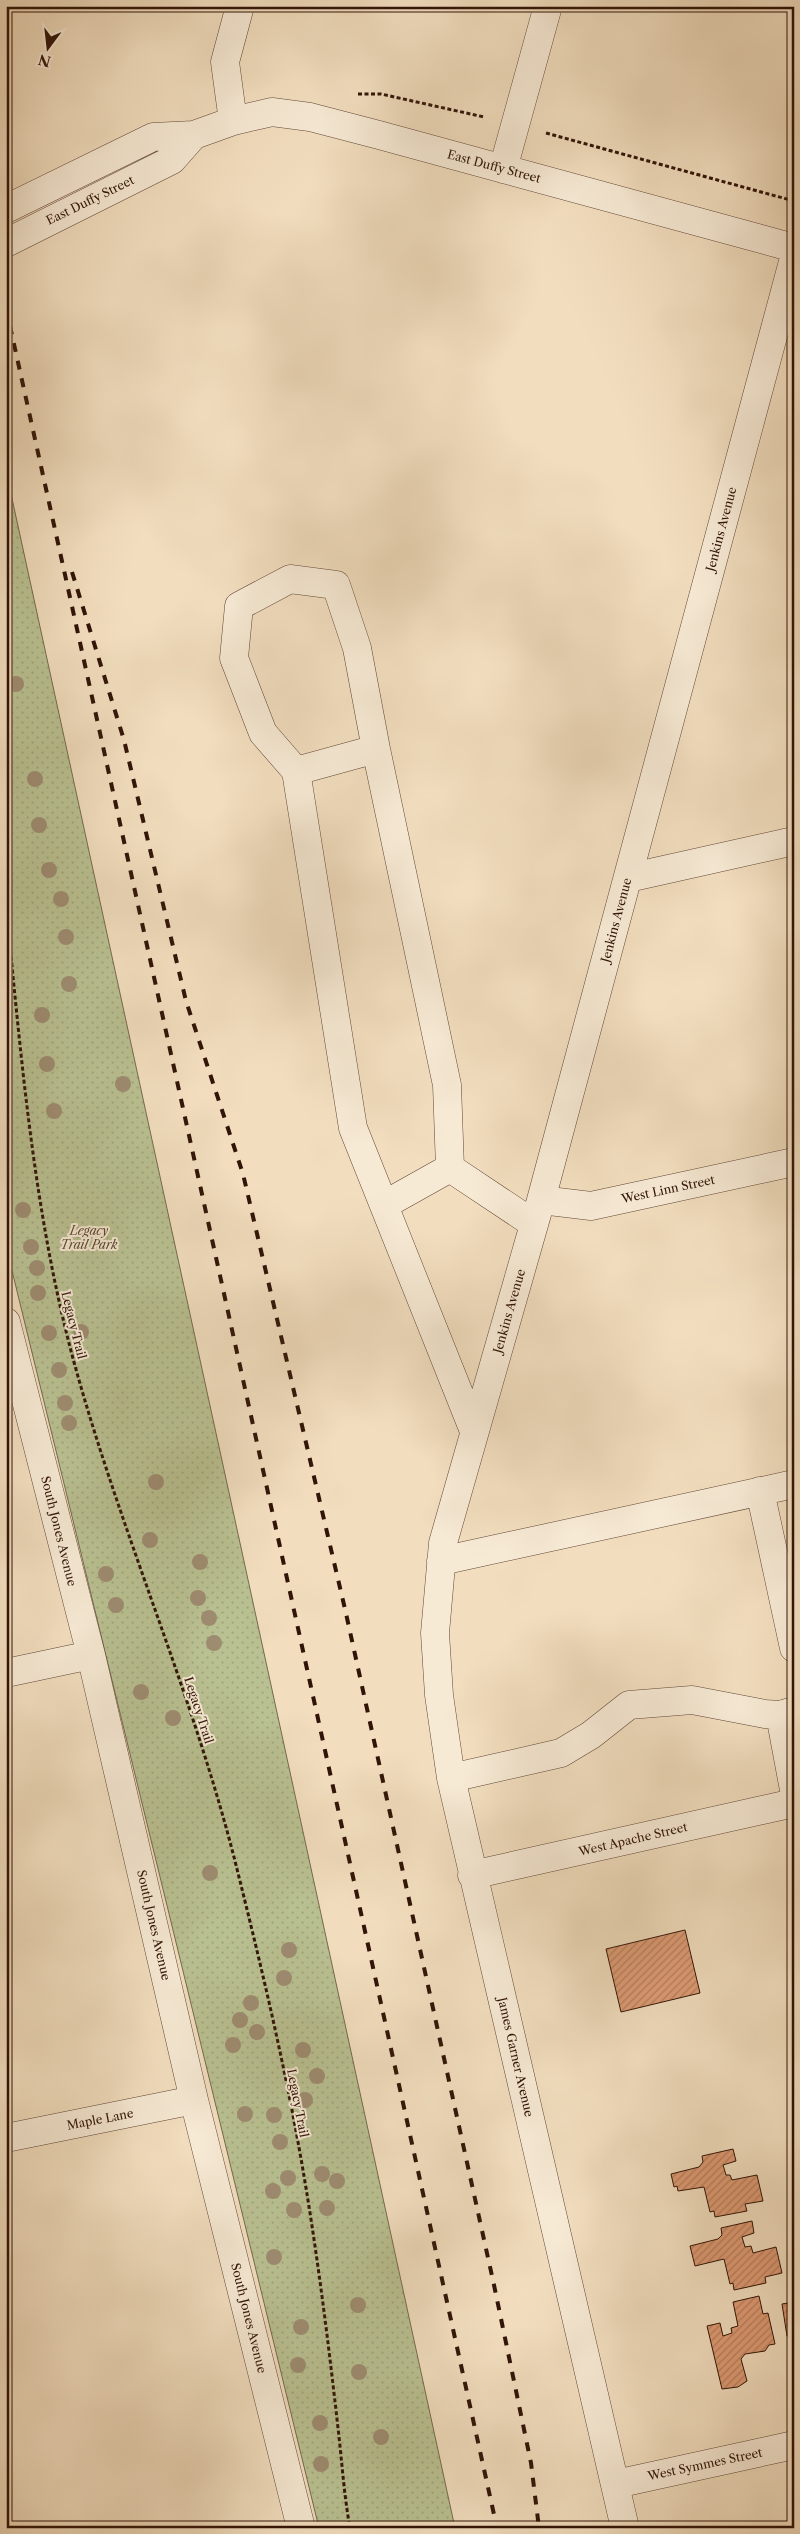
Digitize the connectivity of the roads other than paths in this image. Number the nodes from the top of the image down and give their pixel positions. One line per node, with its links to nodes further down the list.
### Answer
1 (240, 6): 3 (street)
2 (548, 6): 5 (street)
3 (233, 121): 4 (street, East Duffy Street); 5 (street, East Duffy Street)
4 (194, 135): 6 (street, East Duffy Street); 7 (street, East Duffy Street)
5 (503, 169): 8 (street, East Duffy Street)
6 (6, 209)
7 (6, 243)
8 (794, 248)
9 (794, 258): 13 (street, Jenkins Avenue)
10 (376, 749): 11 (street); 11 (street); 15 (street)
11 (296, 771): 16 (street)
12 (794, 841): 13 (street)
13 (628, 878): 17 (street, Jenkins Avenue)
14 (794, 1162): 17 (street, West Linn Street)
15 (450, 1168): 16 (street); 17 (street)
16 (384, 1205): 19 (street)
17 (537, 1212): 19 (street, Jenkins Avenue)
18 (7, 1331): 24 (street, South Jones Avenue)
19 (474, 1432): 22 (street, Jenkins Avenue)
20 (794, 1484): 21 (street)
21 (760, 1491): 22 (street); 23 (street)
22 (440, 1572): 27 (street, James Garner Avenue)
23 (794, 1648)
24 (91, 1655): 25 (street); 31 (street, South Jones Avenue)
25 (6, 1673)
26 (787, 1713): 27 (street); 28 (street)
27 (451, 1778): 30 (street, James Garner Avenue)
28 (794, 1790)
29 (794, 1803): 30 (street, West Apache Street)
30 (472, 1874): 34 (street, James Garner Avenue)
31 (194, 2100): 32 (street, Maple Lane); 35 (street, South Jones Avenue)
32 (6, 2138)
33 (794, 2445): 34 (street, West Symmes Street)
34 (616, 2484): 36 (street, James Garner Avenue)
35 (301, 2528)
36 (626, 2528)

